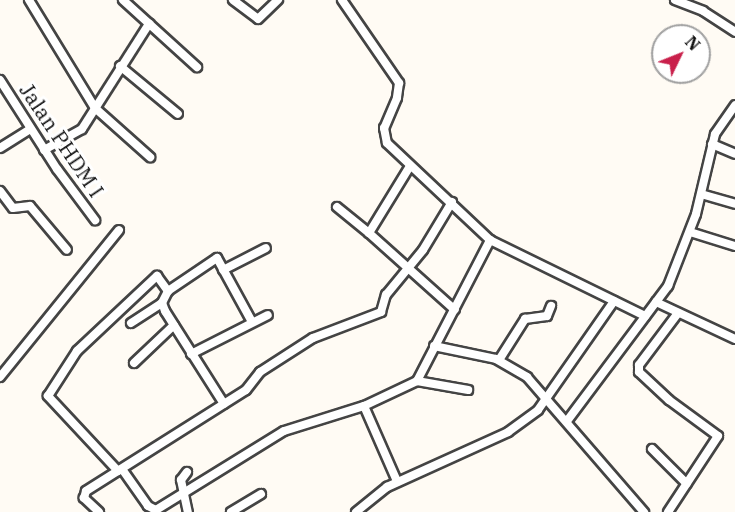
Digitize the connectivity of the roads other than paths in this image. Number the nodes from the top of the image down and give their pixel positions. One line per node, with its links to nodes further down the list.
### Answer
1 (29, 0): 13 (street)
2 (123, 0): 7 (street)
3 (233, 0): 4 (street)
4 (278, 0)
5 (342, 0): 21 (street)
6 (675, 0): 8 (street)
7 (149, 24): 9 (street); 10 (street)
8 (735, 32)
9 (120, 66): 13 (street); 14 (street)
10 (197, 67)
11 (0, 80): 15 (street, Jalan PHDM I)
12 (735, 105): 16 (street)
13 (94, 108): 18 (street); 20 (street)
14 (178, 114)
15 (30, 129): 17 (street); 18 (street, Jalan PHDM I)
16 (712, 144): 19 (street); 23 (street)
17 (0, 148)
18 (44, 150): 27 (street, Jalan PHDM I)
19 (735, 154)
20 (150, 157)
21 (410, 166): 24 (street); 30 (street)
22 (0, 191): 34 (street)
23 (701, 194): 25 (street); 29 (street)
24 (452, 202): 31 (street); 36 (street)
25 (735, 204)
26 (337, 207): 30 (street)
27 (95, 220)
28 (119, 230): 54 (street)
29 (690, 232): 32 (street); 39 (street)
30 (369, 233): 36 (street)
31 (490, 240): 38 (street); 42 (street)
32 (735, 246)
33 (266, 248): 35 (street)
34 (67, 250)
35 (223, 270): 37 (street); 46 (street)
36 (408, 270): 42 (street); 58 (street)
37 (168, 291): 40 (street); 62 (street)
38 (614, 301): 45 (street); 57 (street)
39 (656, 302): 43 (street); 45 (street)
40 (162, 303): 47 (street); 48 (street)
41 (550, 306): 52 (street)
42 (455, 310): 50 (street)
43 (678, 313): 49 (street); 65 (street)
44 (267, 315): 46 (street)
45 (645, 316): 60 (street)
46 (252, 322): 51 (street)
47 (131, 324)
48 (174, 325): 51 (street); 53 (street)
49 (735, 339)
50 (438, 346): 52 (street); 55 (street)
51 (191, 354): 58 (street)
52 (499, 360): 57 (street)
53 (134, 363)
54 (0, 377)
55 (417, 381): 56 (street); 59 (street)
56 (468, 390)
57 (547, 398): 60 (street); 64 (street)
58 (224, 404): 62 (street)
59 (364, 406): 64 (street); 66 (street)
60 (567, 421): 72 (street)
61 (652, 449): 65 (street)
62 (120, 470): 66 (street); 68 (street)
63 (187, 472): 66 (street)
64 (398, 482): 71 (street)
65 (687, 484): 73 (street)
66 (184, 492): 69 (street)
67 (261, 494): 70 (street)
68 (99, 512)
69 (188, 512)
70 (231, 512)
71 (356, 512)
72 (644, 512)
73 (668, 512)

